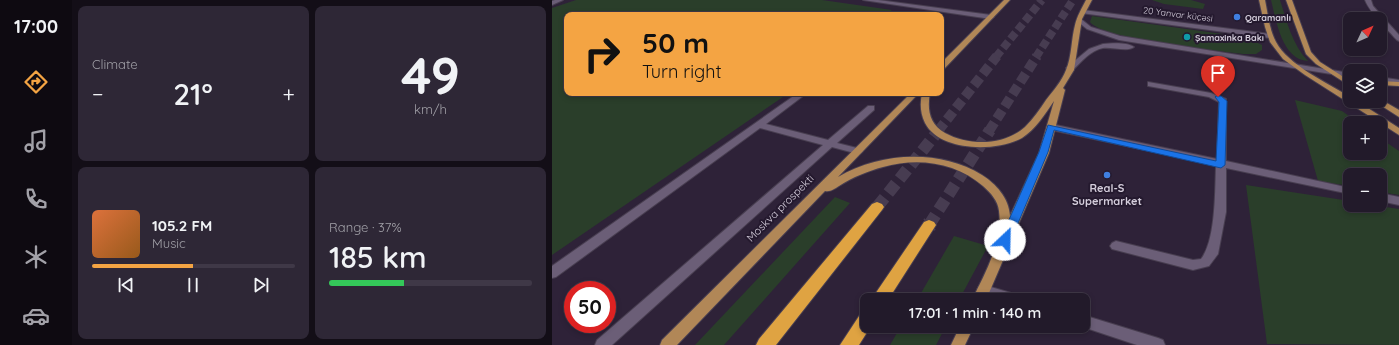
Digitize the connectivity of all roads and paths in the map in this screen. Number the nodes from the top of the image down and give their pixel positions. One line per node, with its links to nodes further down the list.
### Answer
1 (560, 0): 9 (street)
2 (866, 0): 10 (street)
3 (909, 0): 10 (street)
4 (1007, 0): 14 (main road)
5 (1089, 0): 13 (main road)
6 (1262, 0): 16 (main road)
7 (1289, 0): 21 (main road)
8 (1368, 0): 17 (street)
9 (552, 2)
10 (916, 7): 11 (street)
11 (924, 8): 12 (street); 14 (street)
12 (918, 12)
13 (1083, 12): 15 (main road); 16 (street, 20 Yanvar küçəsi)
14 (991, 17): 18 (main road)
15 (1079, 20): 19 (street); 20 (main road)
16 (1270, 36): 19 (main road)
17 (1399, 39)
18 (944, 64)
19 (1299, 67): 21 (street); 22 (main road)
20 (1070, 68): 22 (street); 28 (main road)
21 (1331, 72): 22 (street); 23 (street); 24 (main road)
22 (1308, 73): 30 (main road)
23 (1343, 74)
24 (1343, 80)
25 (1387, 80): 27 (street)
26 (1387, 83): 27 (main road)
27 (1399, 83)
28 (1063, 84): 33 (main road); 39 (main road)
29 (1151, 84): 43 (street)
30 (1343, 95)
31 (799, 96): 38 (street)
32 (912, 96): 42 (main road, Moskva prospekti)
33 (926, 96)
34 (1387, 107): 37 (main road)
35 (871, 108): 41 (street)
36 (1363, 108): 40 (main road)
37 (1399, 114)
38 (758, 125): 41 (street); 52 (street)
39 (1051, 127): 43 (street); 51 (main road)
40 (1399, 132)
41 (831, 144): 42 (street); 59 (street)
42 (858, 151): 47 (main road, Moskva prospekti)
43 (1221, 165): 44 (street); 50 (street)
44 (1343, 190)
45 (1387, 198): 46 (street)
46 (1399, 201)
47 (805, 205): 51 (main road); 60 (main road, Moskva prospekti)
48 (877, 207): 61 (highway)
49 (929, 224): 53 (highway)
50 (1116, 246)
51 (999, 253): 54 (main road)
52 (552, 273)
53 (884, 293)
54 (983, 293)
55 (1090, 323): 58 (street)
56 (860, 328): 62 (highway)
57 (964, 333): 63 (main road)
58 (1155, 344)
59 (602, 345)
60 (667, 345)
61 (765, 345)
62 (849, 345)
63 (958, 345)

